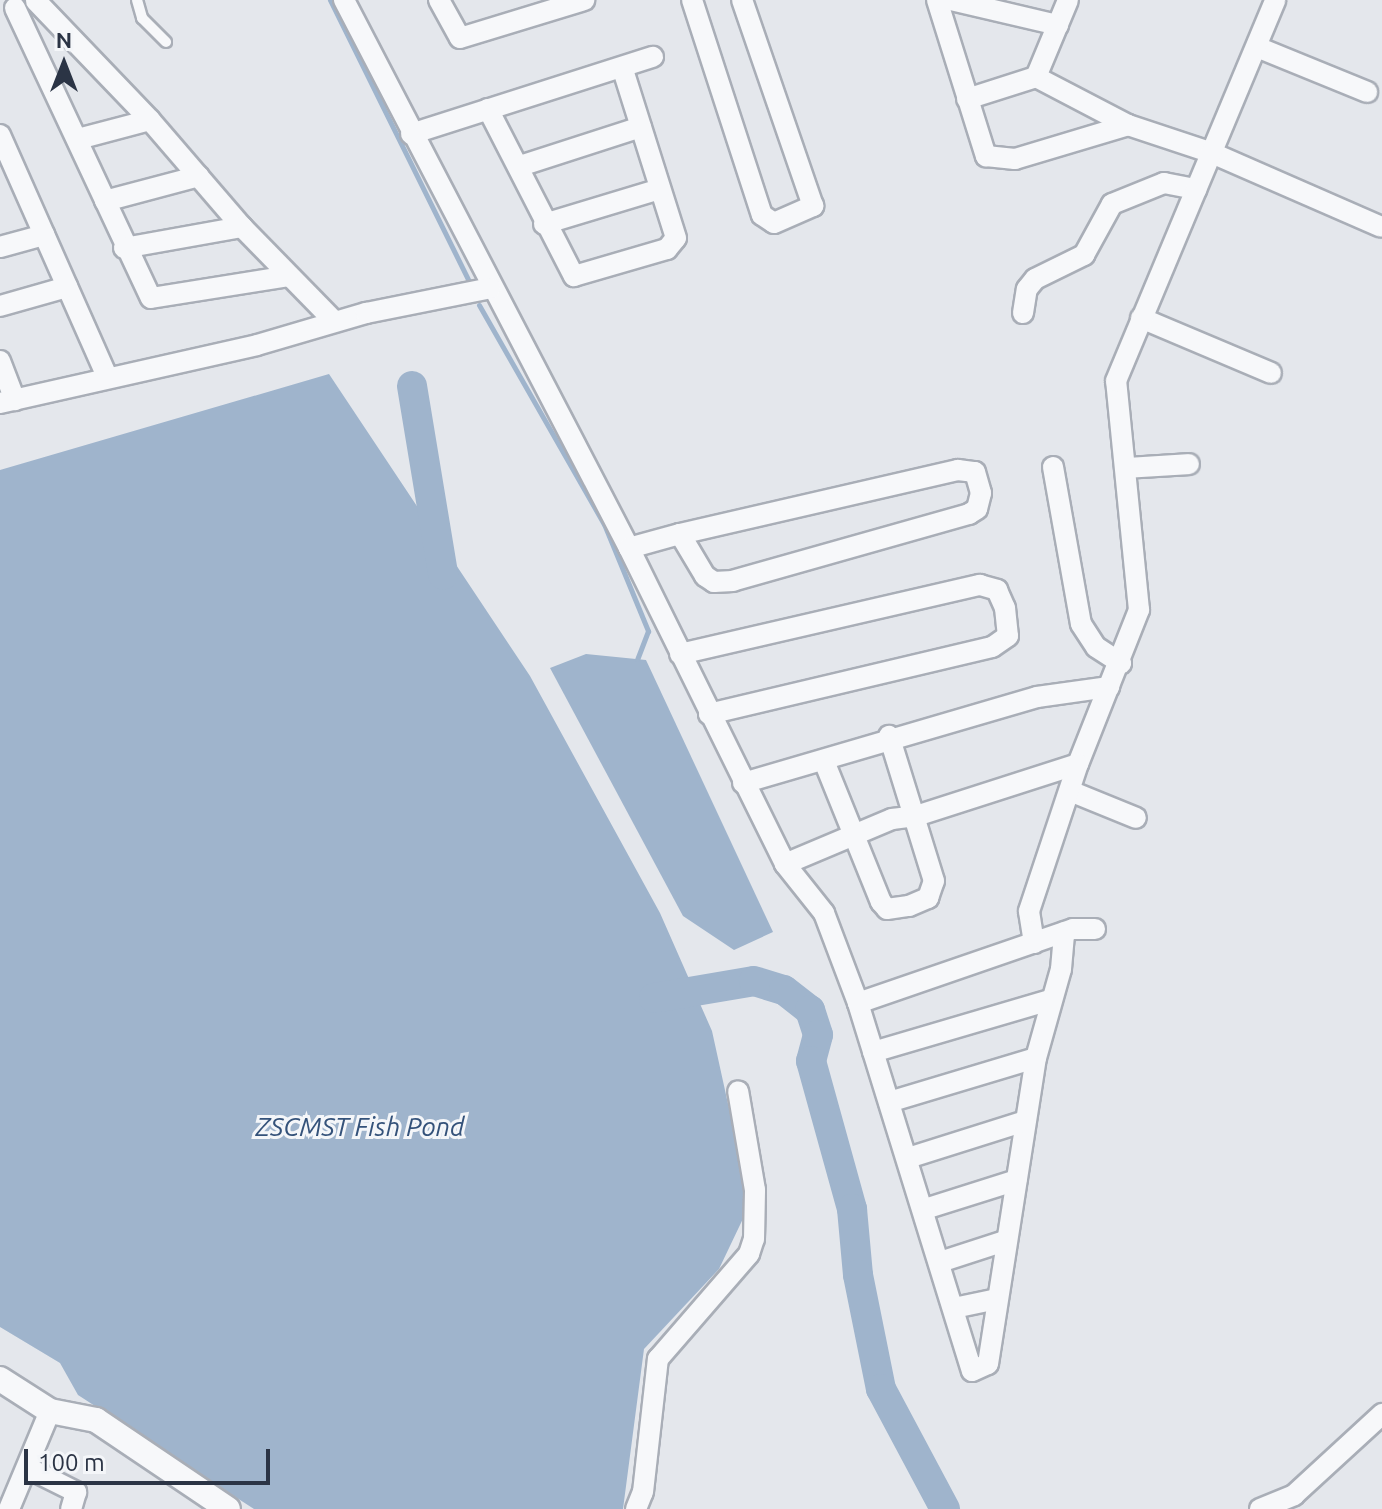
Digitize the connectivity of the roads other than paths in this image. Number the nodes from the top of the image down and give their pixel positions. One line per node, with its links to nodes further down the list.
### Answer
1 (36, 0): 12 (street); 22 (street)
2 (137, 0): 14 (lane)
3 (344, 0): 25 (street)
4 (439, 0): 5 (street)
5 (584, 0)
6 (692, 0): 7 (street)
7 (742, 0)
8 (937, 0): 20 (street)
9 (951, 0): 13 (street)
10 (1068, 0): 13 (street)
11 (1275, 0): 15 (street)
12 (8, 10): 27 (street)
13 (1058, 25): 18 (street)
14 (166, 42)
15 (1257, 47): 19 (street); 28 (street)
16 (653, 57): 17 (street)
17 (622, 67): 21 (street); 24 (street)
18 (1036, 77): 20 (street); 23 (street)
19 (1367, 92)
20 (967, 99): 23 (street)
21 (488, 109): 25 (street); 29 (street)
22 (150, 120): 27 (street); 30 (street)
23 (1128, 125): 28 (street)
24 (641, 127): 29 (street); 31 (street)
25 (411, 134): 42 (street)
26 (0, 135): 37 (street)
27 (78, 139): 33 (street)
28 (1212, 153): 32 (street); 36 (street)
29 (520, 166): 34 (street)
30 (199, 176): 33 (street); 35 (street)
31 (660, 189): 34 (street); 34 (street)
32 (1196, 189): 44 (street); 45 (street)
33 (105, 201): 39 (street)
34 (544, 224)
35 (242, 227): 39 (street); 40 (street)
36 (1381, 227)
37 (44, 235): 38 (street); 41 (street)
38 (0, 247)
39 (124, 248): 40 (street)
40 (288, 276): 46 (street)
41 (67, 287): 43 (street); 49 (street)
42 (491, 288): 46 (street); 55 (street)
43 (0, 306)
44 (1023, 313)
45 (1141, 318): 48 (street); 53 (street)
46 (334, 321): 49 (street)
47 (0, 361): 50 (street)
48 (1271, 373)
49 (107, 376): 50 (street)
50 (8, 402)
51 (1189, 464): 53 (street)
52 (1053, 467): 57 (street)
53 (1126, 468): 57 (street)
54 (680, 534): 54 (street); 55 (street)
55 (629, 548): 56 (street)
56 (680, 654): 59 (street); 59 (street)
57 (1121, 663): 58 (street)
58 (1109, 687): 60 (street); 62 (street)
59 (709, 714): 63 (street)
60 (889, 736): 61 (street); 65 (street)
61 (824, 761): 63 (street); 67 (street)
62 (1078, 764): 64 (street); 65 (street)
63 (743, 783): 68 (street)
64 (1070, 791): 66 (street); 71 (street)
65 (916, 816): 67 (street); 67 (street)
66 (1136, 818)
67 (854, 832): 68 (street)
68 (785, 864): 73 (street)
69 (1095, 929): 70 (street)
70 (1064, 932): 71 (street); 72 (street)
71 (1034, 943): 73 (street)
72 (1050, 1000): 74 (street); 75 (street)
73 (858, 1003): 74 (street)
74 (873, 1052): 77 (street)
75 (1036, 1058): 77 (street); 78 (street)
76 (738, 1091): 93 (street)
77 (889, 1102): 79 (street)
78 (1025, 1121): 79 (street); 80 (street)
79 (908, 1158): 81 (street)
80 (1017, 1180): 81 (street); 82 (street)
81 (925, 1209): 83 (street)
82 (1005, 1241): 83 (street); 84 (street)
83 (940, 1262): 85 (street)
84 (997, 1299): 85 (street); 85 (street)
85 (954, 1308)
86 (0, 1379): 87 (street)
87 (50, 1411): 89 (street); 92 (street)
88 (1382, 1414): 94 (street)
89 (28, 1468): 90 (street); 91 (street)
90 (9, 1509)
91 (71, 1509)
92 (228, 1509)
93 (636, 1509)
94 (1260, 1509)

